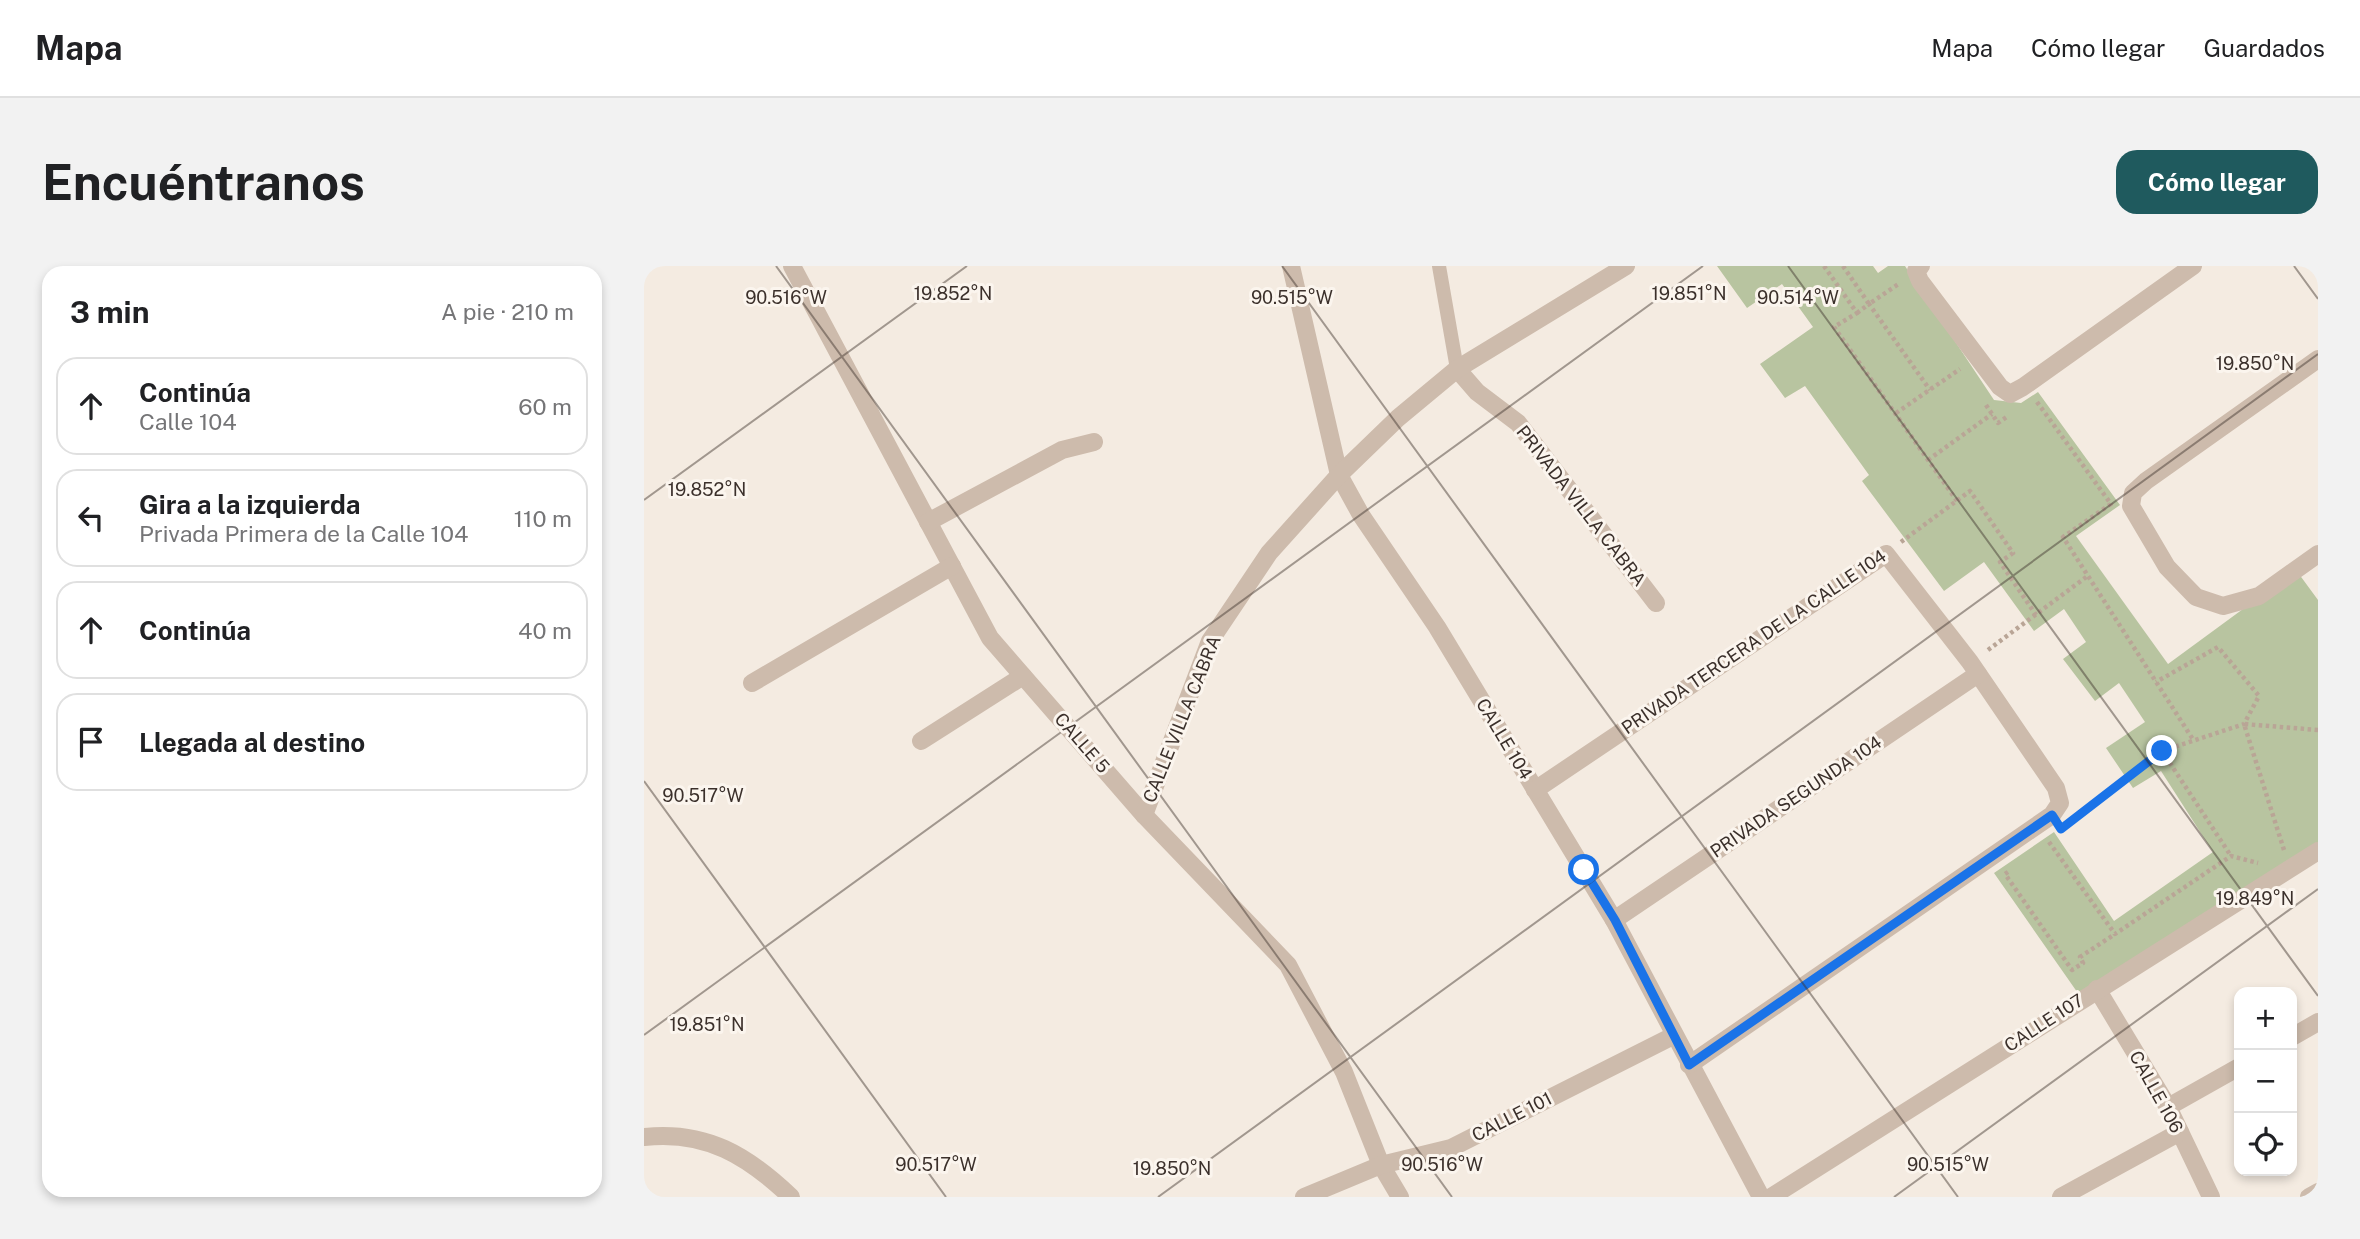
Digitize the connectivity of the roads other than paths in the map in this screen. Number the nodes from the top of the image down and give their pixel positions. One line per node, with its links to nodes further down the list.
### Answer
1 (792, 266): 11 (street, CALLE 5)
2 (1291, 266): 10 (street, CALLE 104)
3 (1439, 266): 8 (lane)
4 (1626, 266): 8 (street, CALLE VILLA CABRA)
5 (2193, 266): 6 (street)
6 (1913, 273)
7 (2318, 359): 12 (street)
8 (1457, 369): 10 (street, CALLE VILLA CABRA); 14 (street, PRIVADA VILLA CABRA)
9 (1094, 442): 11 (street)
10 (1339, 475): 19 (street, CALLE 104); 20 (street, CALLE VILLA CABRA)
11 (928, 522): 13 (street, CALLE 5)
12 (2318, 554)
13 (952, 566): 16 (street, CALLE 5); 17 (street)
14 (1656, 603)
15 (1974, 668): 19 (street, PRIVADA TERCERA DE LA CALLE 104); 22 (street, PRIVADA SEGUNDA 104); 27 (street)
16 (1023, 676): 18 (street); 20 (street, CALLE 5)
17 (752, 683)
18 (921, 741)
19 (1535, 790): 22 (street, CALLE 104)
20 (1144, 815): 32 (street, CALLE 5)
21 (2318, 850): 23 (street, CALLE 107)
22 (1615, 920): 26 (street, CALLE 104)
23 (2097, 989): 29 (street, CALLE 106); 38 (street, CALLE 107)
24 (2318, 1022): 25 (street)
25 (2297, 1034)
26 (1673, 1036): 27 (street, CALLE 104); 32 (street, CALLE 101)
27 (1689, 1065): 37 (street, CALLE 104)
28 (2234, 1070): 29 (street)
29 (2168, 1107): 30 (street, CALLE 106)
30 (2179, 1132): 39 (street); 40 (street, CALLE 106)
31 (644, 1137): 34 (street)
32 (1381, 1165): 35 (street, CALLE 101); 36 (street, CALLE 5)
33 (2318, 1192): 41 (street)
34 (791, 1197)
35 (1304, 1197)
36 (1400, 1197)
37 (1761, 1197)
38 (1771, 1197)
39 (2061, 1197)
40 (2211, 1197)
41 (2309, 1197)

